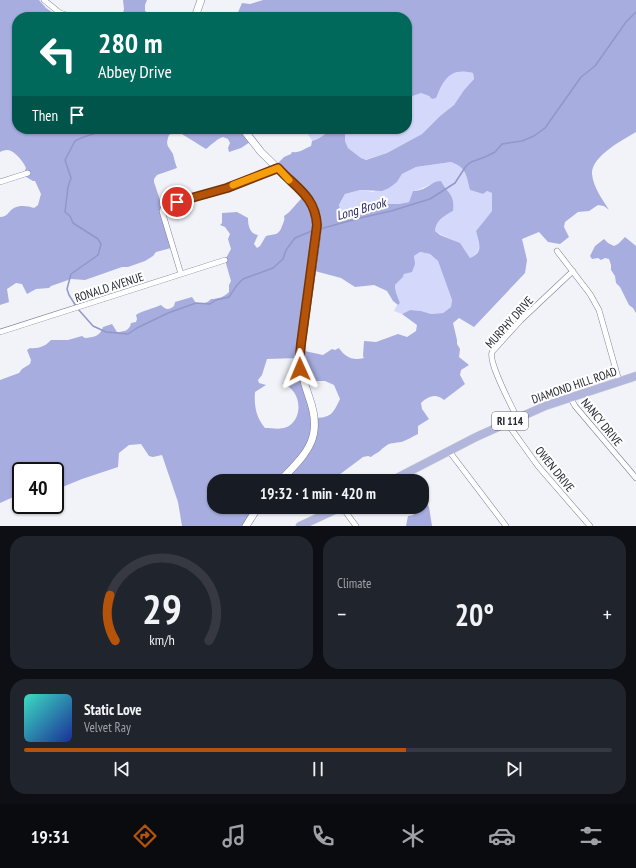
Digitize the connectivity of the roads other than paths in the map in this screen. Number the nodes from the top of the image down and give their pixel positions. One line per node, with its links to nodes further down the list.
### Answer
1 (44, 0): 3 (street)
2 (201, 0): 4 (street)
3 (59, 12)
4 (197, 12)
5 (246, 134): 6 (street)
6 (278, 168): 12 (street); 20 (street)
7 (28, 173): 8 (street)
8 (0, 182)
9 (557, 251): 11 (street)
10 (225, 260): 12 (street, RONALD AVENUE)
11 (573, 271): 15 (street); 17 (street, MURPHY DRIVE)
12 (181, 274): 13 (street, RONALD AVENUE)
13 (0, 332)
14 (636, 376): 15 (main road, DIAMOND HILL ROAD / RI 114)
15 (619, 381): 16 (main road, DIAMOND HILL ROAD / RI 114)
16 (570, 397): 17 (main road, DIAMOND HILL ROAD / RI 114); 22 (street, NANCY DRIVE)
17 (517, 418): 18 (main road, DIAMOND HILL ROAD / RI 114)
18 (507, 423): 19 (main road, DIAMOND HILL ROAD / RI 114); 30 (street, OWEN DRIVE)
19 (449, 451): 21 (main road, DIAMOND HILL ROAD / RI 114); 29 (street)
20 (287, 474)
21 (405, 474)
22 (636, 478)
23 (254, 514): 26 (street)
24 (326, 514): 27 (main road)
25 (347, 514): 28 (street)
26 (246, 526)
27 (300, 526)
28 (356, 526)
29 (506, 526)
30 (590, 526)

